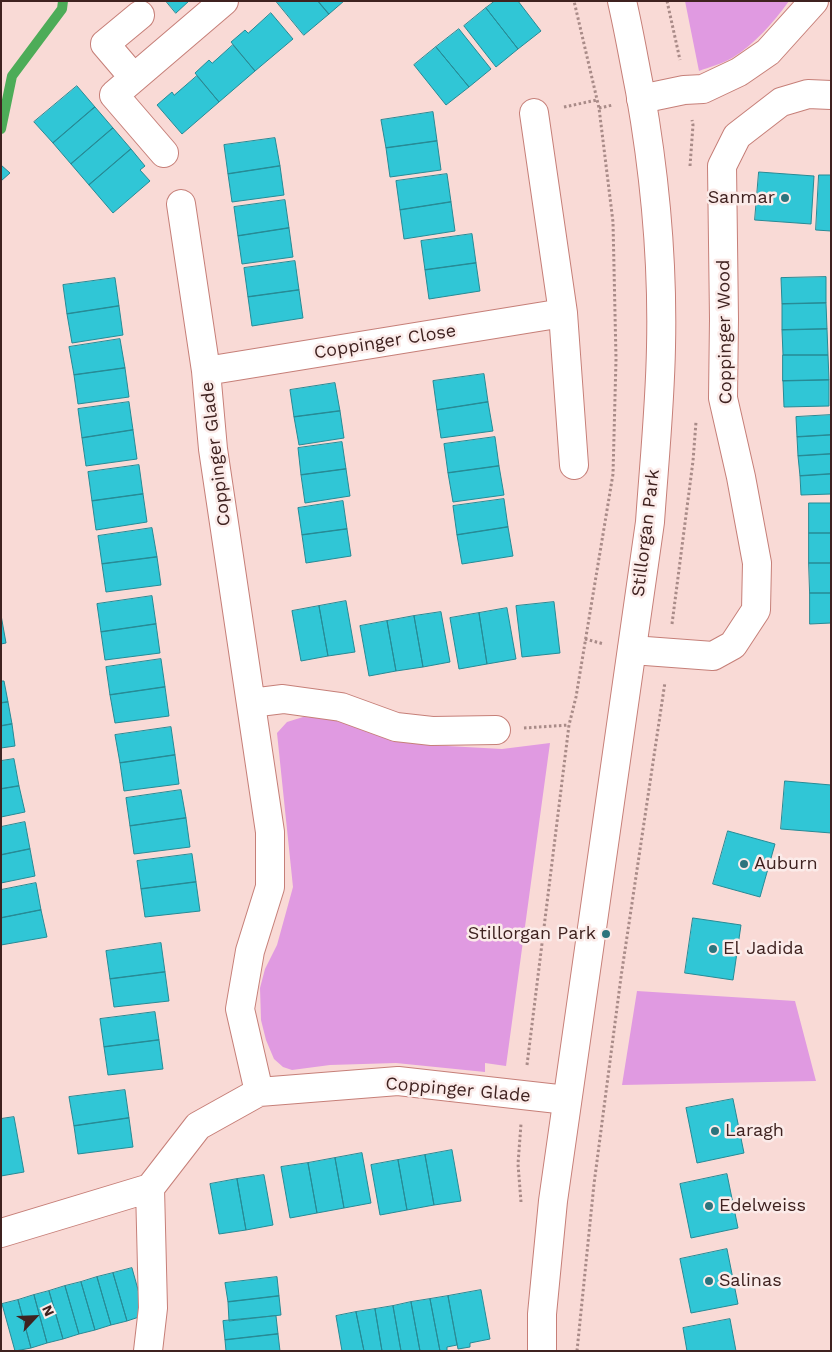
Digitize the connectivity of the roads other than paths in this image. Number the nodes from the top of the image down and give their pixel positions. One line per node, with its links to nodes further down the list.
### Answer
1 (224, 1): 5 (street)
2 (622, 1): 7 (street, Stillorgan Park)
3 (814, 1): 7 (street)
4 (140, 15): 5 (street)
5 (134, 78): 9 (street)
6 (831, 95): 14 (street, Coppinger Wood)
7 (641, 99): 14 (street, Stillorgan Park)
8 (534, 114): 11 (street)
9 (164, 153)
10 (181, 204): 12 (street, Coppinger Glade)
11 (564, 313): 12 (street, Coppinger Close); 13 (street)
12 (206, 371): 15 (street, Coppinger Glade)
13 (574, 465)
14 (632, 650): 18 (street, Stillorgan Park)
15 (251, 703): 16 (street); 17 (street, Coppinger Glade)
16 (496, 730)
17 (258, 1092): 18 (street, Coppinger Glade); 19 (street, Coppinger Glade)
18 (567, 1100): 22 (street, Stillorgan Park)
19 (150, 1188): 20 (street); 21 (street)
20 (1, 1233)
21 (148, 1351)
22 (542, 1351)

